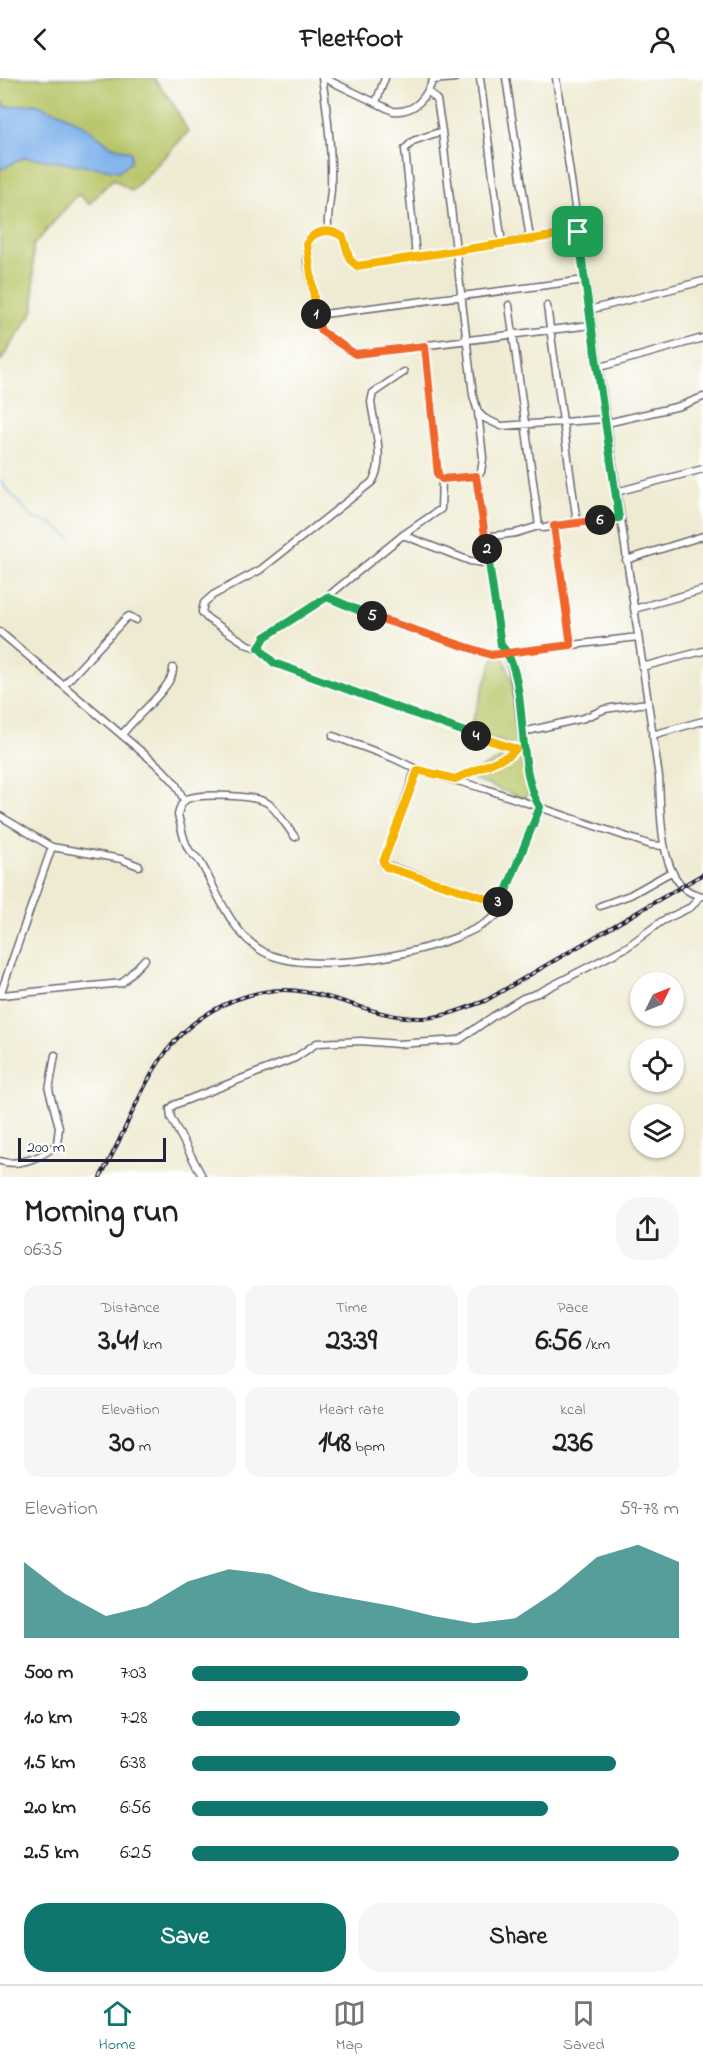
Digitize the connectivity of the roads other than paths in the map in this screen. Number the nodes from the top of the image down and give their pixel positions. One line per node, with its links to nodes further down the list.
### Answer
1 (323, 78): 9 (street); 11 (street)
2 (385, 78): 9 (street)
3 (455, 78): 7 (street)
4 (480, 78): 14 (street)
5 (506, 78): 13 (street)
6 (556, 78): 12 (street)
7 (433, 79): 8 (street)
8 (428, 91): 9 (street); 10 (street)
9 (376, 102)
10 (442, 131): 15 (street); 16 (street)
11 (328, 230): 16 (street); 23 (street)
12 (578, 232): 13 (street); 17 (street)
13 (531, 239): 14 (street)
14 (502, 244): 15 (street)
15 (457, 250): 16 (street); 19 (street)
16 (416, 256)
17 (585, 280): 19 (street); 22 (street)
18 (703, 281): 22 (street)
19 (462, 295): 23 (street); 28 (street)
20 (509, 305): 26 (street)
21 (547, 306): 25 (street)
22 (589, 310): 24 (street)
23 (316, 315): 29 (street)
24 (591, 325): 25 (street); 30 (street)
25 (550, 330): 26 (street); 35 (street)
26 (514, 335): 28 (street); 36 (street)
27 (703, 338): 30 (street)
28 (467, 339): 29 (street); 33 (street)
29 (425, 346): 39 (street)
30 (600, 367): 34 (street)
31 (405, 372): 57 (street)
32 (703, 397): 34 (street)
33 (478, 412): 36 (street); 38 (street)
34 (607, 421): 35 (street); 40 (street)
35 (562, 423): 36 (street); 42 (street)
36 (527, 424): 43 (street)
37 (703, 469): 40 (street)
38 (476, 476): 39 (street); 47 (street)
39 (442, 479): 45 (street)
40 (616, 492): 41 (street)
41 (619, 518): 42 (street); 48 (street)
42 (577, 523): 44 (street)
43 (539, 526): 44 (street); 47 (street)
44 (554, 526): 56 (street)
45 (403, 535): 49 (street); 51 (street)
46 (703, 536): 48 (street)
47 (485, 537): 49 (street)
48 (626, 560): 52 (street)
49 (490, 564): 59 (street)
50 (703, 590): 52 (street)
51 (327, 597): 57 (street); 59 (street)
52 (634, 609): 55 (street)
53 (136, 620): 62 (street)
54 (0, 632): 62 (street)
55 (638, 637): 56 (street); 60 (street)
56 (571, 645): 59 (street)
57 (259, 648): 70 (street)
58 (703, 651): 60 (street)
59 (508, 653): 65 (street)
60 (642, 667): 63 (street)
61 (173, 668): 66 (street)
62 (64, 685): 66 (street)
63 (647, 703): 65 (street); 67 (street)
64 (703, 721): 67 (street)
65 (524, 732): 69 (street)
66 (122, 735): 73 (street)
67 (652, 735): 77 (street)
68 (333, 736): 71 (street)
69 (524, 746): 70 (street); 74 (street)
70 (516, 749): 72 (street)
71 (418, 770): 72 (street); 82 (street)
72 (455, 779): 74 (street)
73 (184, 800): 76 (street); 82 (street)
74 (540, 807): 77 (street); 82 (street)
75 (0, 816): 78 (street)
76 (295, 837)
77 (663, 846): 80 (street)
78 (52, 847): 79 (street); 85 (street)
79 (139, 866)
80 (671, 872): 81 (street); 83 (street)
81 (701, 896): 88 (street)
82 (502, 901)
83 (600, 906)
84 (145, 959): 85 (street)
85 (1, 995)
86 (55, 1054): 87 (street)
87 (0, 1161)
88 (202, 1177)

